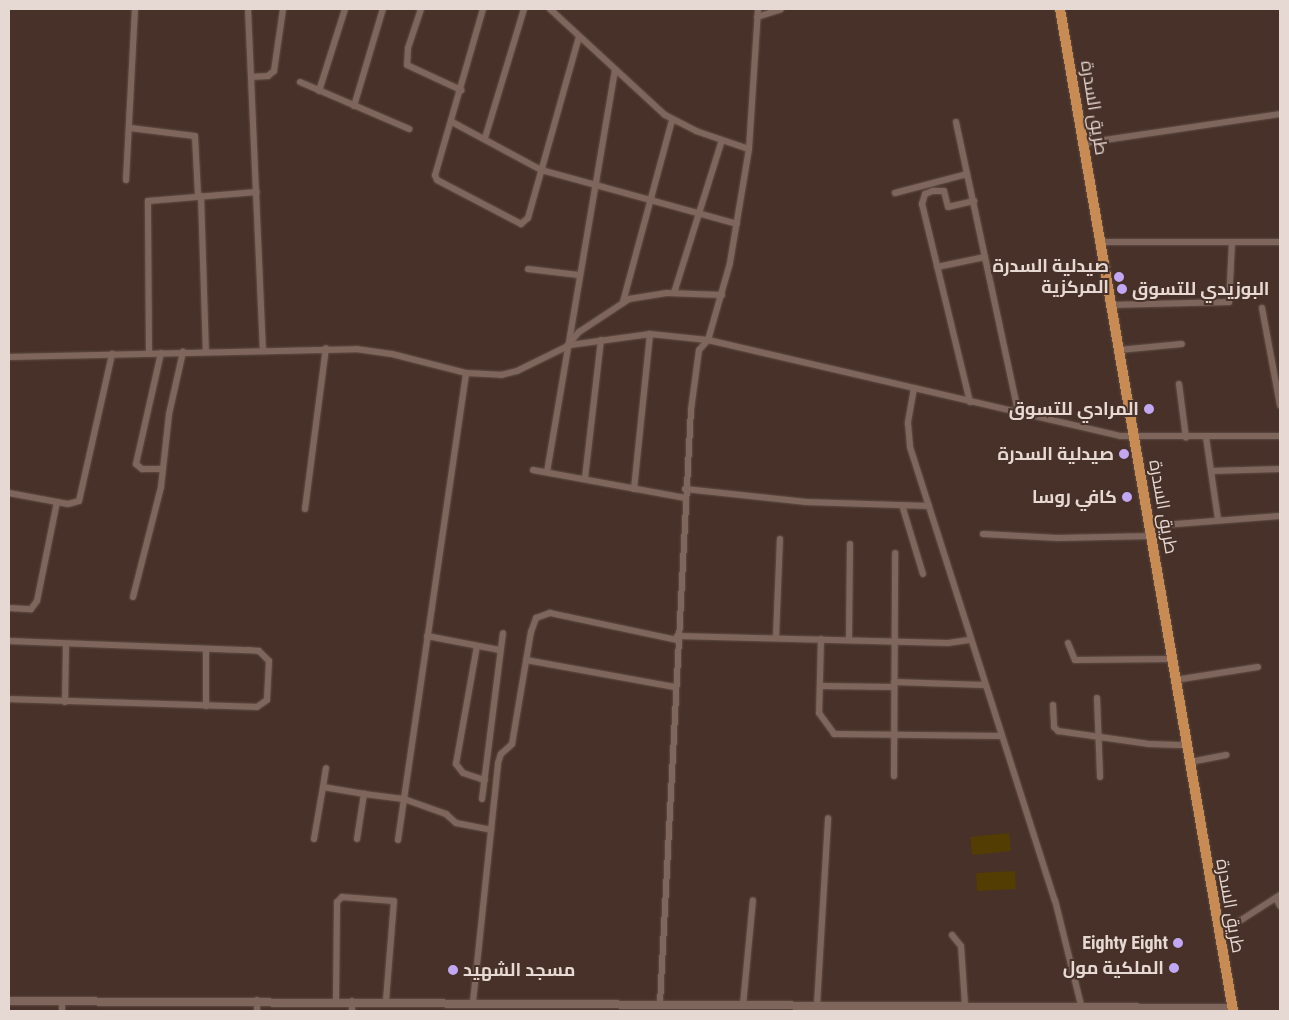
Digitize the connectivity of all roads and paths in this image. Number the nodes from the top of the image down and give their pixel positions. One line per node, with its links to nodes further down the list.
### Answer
1 (135, 9): 25 (street)
2 (248, 9): 16 (street)
3 (283, 9): 16 (street)
4 (345, 9): 19 (street)
5 (383, 9): 20 (street)
6 (421, 9): 18 (street)
7 (483, 9): 18 (street)
8 (524, 9): 27 (street)
9 (550, 9): 14 (street)
10 (758, 9): 13 (street)
11 (781, 9): 13 (street)
12 (1060, 9): 29 (main road, طريق السدرة)
13 (757, 17): 30 (street)
14 (579, 37): 15 (street); 31 (street)
15 (615, 71): 22 (street); 34 (street)
16 (251, 77): 35 (street)
17 (300, 82): 19 (street)
18 (461, 90): 23 (street)
19 (319, 91): 20 (street)
20 (354, 106): 26 (street)
21 (1280, 114): 29 (street)
22 (672, 120): 28 (street); 38 (street)
23 (452, 122): 27 (street); 31 (street)
24 (956, 122): 32 (street)
25 (130, 128): 33 (street); 37 (street)
26 (409, 129)
27 (484, 138): 31 (street)
28 (722, 140): 30 (street); 40 (street)
29 (1084, 143): 42 (main road, طريق السدرة)
30 (749, 149): 41 (street)
31 (541, 170): 34 (street)
32 (967, 174): 36 (street); 39 (street)
33 (126, 180)
34 (595, 184): 38 (street); 48 (street)
35 (257, 192): 37 (street); 60 (street)
36 (895, 193)
37 (200, 196): 63 (street); 66 (street)
38 (649, 200): 40 (street); 51 (street)
39 (974, 201): 45 (street); 46 (street)
40 (699, 214): 41 (street); 49 (street)
41 (737, 224): 50 (street)
42 (1098, 242): 43 (street); 52 (main road, طريق السدرة)
43 (1232, 242): 44 (street); 52 (street)
44 (1280, 242)
45 (985, 257): 46 (street); 73 (street)
46 (937, 267): 71 (street)
47 (528, 269): 48 (street)
48 (579, 275): 58 (street)
49 (674, 294): 50 (street); 51 (street)
50 (722, 295): 56 (street)
51 (623, 302): 58 (street)
52 (1110, 305): 61 (main road, طريق السدرة)
53 (1262, 308): 72 (street)
54 (650, 334): 55 (street); 56 (street); 84 (street)
55 (601, 340): 58 (street); 83 (street)
56 (708, 340): 70 (street); 85 (street)
57 (1182, 344): 61 (street)
58 (568, 346): 68 (street); 82 (street)
59 (326, 348): 60 (street); 68 (street); 91 (street)
60 (263, 350): 63 (street)
61 (1119, 350): 76 (main road, طريق السدرة)
62 (183, 352): 63 (street); 64 (street); 78 (street)
63 (206, 352)
64 (161, 353): 66 (street); 78 (street)
65 (112, 354): 66 (street); 67 (street); 88 (street)
66 (149, 354)
67 (9, 357)
68 (466, 373): 103 (street)
69 (1179, 384): 77 (street)
70 (914, 388): 71 (street); 90 (street)
71 (970, 402): 73 (street)
72 (1280, 405)
73 (1018, 412): 76 (street)
74 (1280, 436): 75 (street)
75 (1206, 437): 77 (street); 81 (street)
76 (1134, 438): 77 (street); 94 (main road, طريق السدرة)
77 (1186, 438)
78 (162, 469): 100 (street)
79 (1280, 469): 81 (street)
80 (532, 470): 82 (street)
81 (1211, 471): 93 (street)
82 (547, 472): 83 (street)
83 (585, 478): 84 (street)
84 (634, 489): 87 (street)
85 (685, 489): 87 (street); 89 (street)
86 (9, 493): 88 (street)
87 (685, 498): 105 (street)
88 (57, 502): 101 (street)
89 (902, 505): 90 (street); 99 (street)
90 (929, 506): 109 (street)
91 (305, 509)
92 (1280, 516): 93 (street)
93 (1218, 519): 94 (street)
94 (1151, 531): 95 (street); 116 (main road, طريق السدرة)
95 (983, 534)
96 (780, 539): 104 (street)
97 (850, 544): 107 (street)
98 (895, 553): 108 (street)
99 (923, 574)
100 (133, 597)
101 (9, 608)
102 (503, 633): 115 (street)
103 (427, 636): 113 (street); 141 (street)
104 (776, 637): 105 (street); 106 (street)
105 (677, 638): 117 (street); 123 (street)
106 (821, 639): 107 (street); 122 (street)
107 (849, 639): 108 (street)
108 (895, 640): 109 (street); 120 (street)
109 (969, 640): 121 (street)
110 (9, 641): 112 (street)
111 (1068, 643): 116 (street)
112 (66, 644): 114 (street); 126 (street)
113 (477, 646): 115 (street); 138 (street)
114 (206, 649): 128 (street); 128 (street)
115 (500, 650): 138 (street)
116 (1171, 659): 119 (main road, طريق السدرة)
117 (526, 660): 123 (street); 144 (street)
118 (1258, 667): 119 (street)
119 (1175, 680): 132 (main road, طريق السدرة)
120 (894, 685): 121 (street); 122 (street); 129 (street)
121 (984, 685): 130 (street)
122 (820, 686): 129 (street)
123 (675, 687): 160 (street)
124 (1097, 698): 131 (street)
125 (9, 699): 126 (street)
126 (65, 702): 128 (street)
127 (1053, 705): 131 (street)
128 (206, 706)
129 (894, 735): 130 (street); 136 (street)
130 (1002, 736): 164 (street)
131 (1099, 736): 132 (street); 137 (street)
132 (1187, 745): 134 (main road, طريق السدرة)
133 (1226, 754): 134 (street)
134 (1190, 762): 151 (main road, طريق السدرة)
135 (326, 768): 139 (street)
136 (894, 776)
137 (1100, 777)
138 (485, 780): 142 (street)
139 (323, 787): 140 (street); 145 (street)
140 (364, 794): 141 (street); 146 (street)
141 (404, 799): 144 (street); 147 (street)
142 (482, 799)
143 (828, 818): 162 (street)
144 (491, 830): 159 (street)
145 (314, 838)
146 (357, 839)
147 (398, 840)
148 (1278, 896): 150 (street); 151 (street)
149 (753, 900): 161 (street)
150 (1280, 906)
151 (1217, 931): 169 (main road, طريق السدرة)
152 (952, 935): 163 (street)
153 (256, 1000): 155 (street); 156 (street); 171 (street)
154 (9, 1001): 155 (street)
155 (62, 1001): 170 (street)
156 (336, 1001): 157 (street); 158 (street)
157 (352, 1001): 158 (street); 172 (street)
158 (386, 1001): 159 (street)
159 (473, 1002): 165 (street)
160 (660, 1003): 165 (street); 166 (street)
161 (743, 1005): 162 (street); 166 (street)
162 (817, 1005): 163 (street)
163 (965, 1005): 167 (street)
164 (1081, 1005): 168 (street); 169 (street)
165 (526, 1007)
166 (692, 1007)
167 (1011, 1008): 168 (street)
168 (1071, 1008)
169 (1232, 1009)
170 (62, 1011)
171 (257, 1011)
172 (352, 1011)

